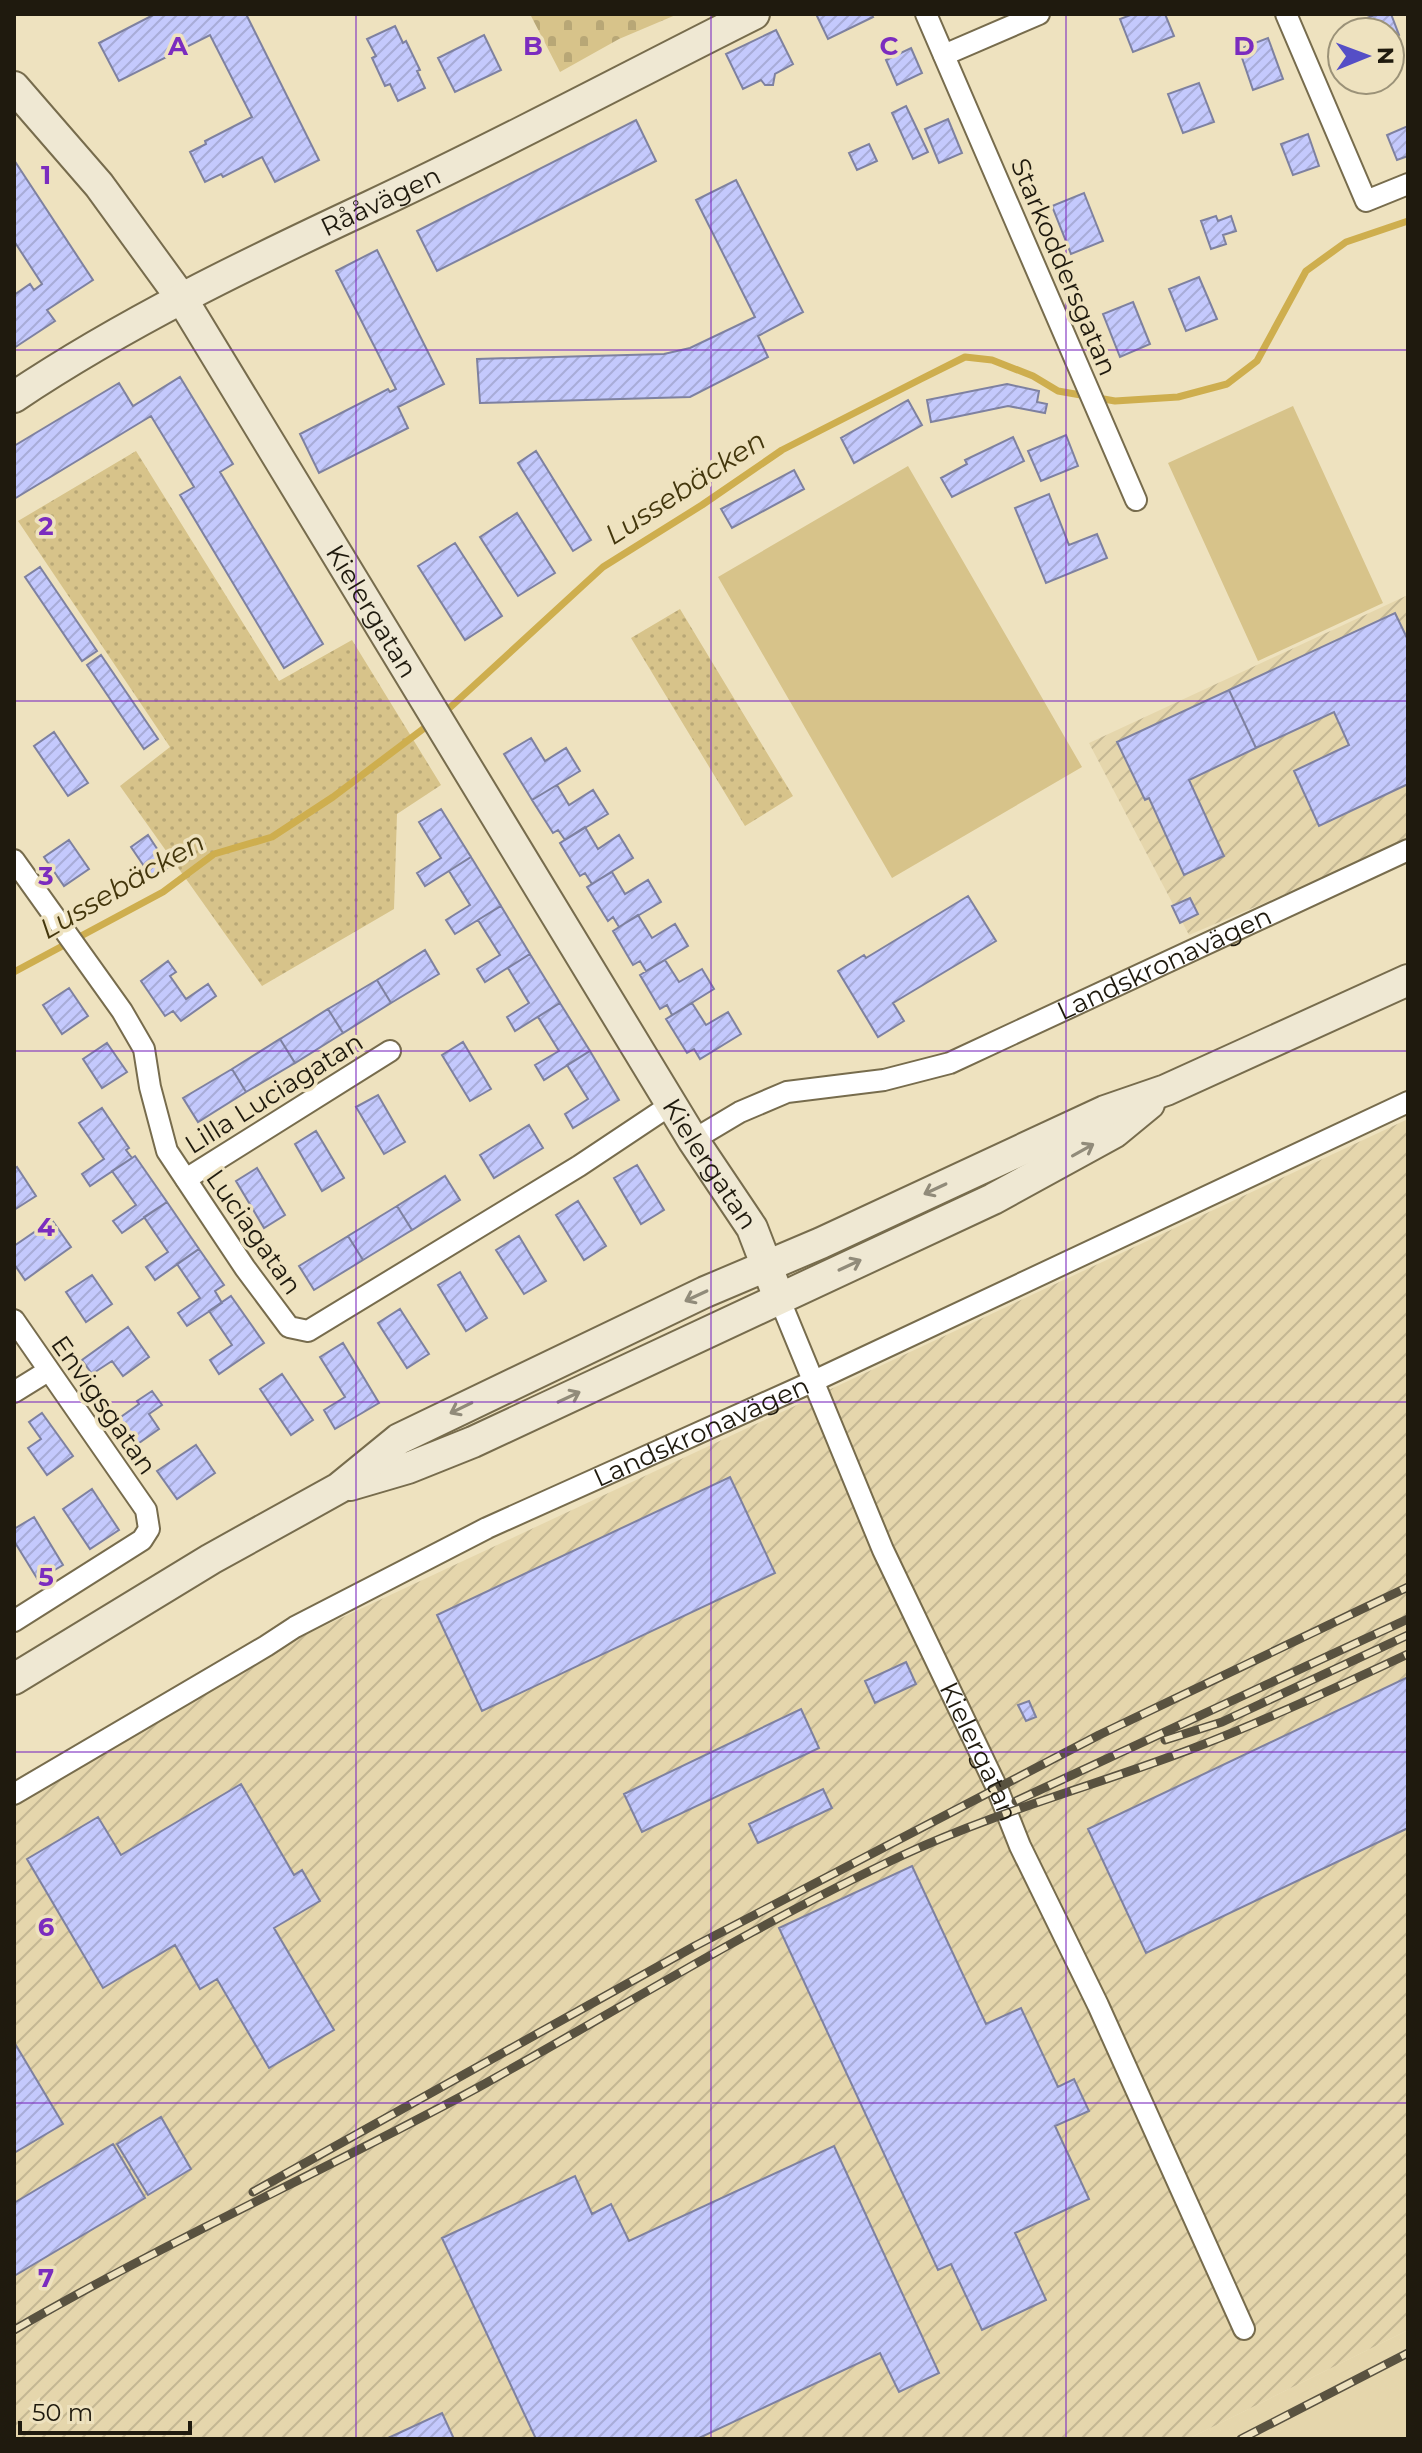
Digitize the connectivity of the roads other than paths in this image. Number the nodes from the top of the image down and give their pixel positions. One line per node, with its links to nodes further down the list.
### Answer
1 (754, 14): 8 (main road, Rååvägen)
2 (926, 14): 5 (street, Starkoddersgatan)
3 (1039, 14): 5 (street)
4 (1286, 14): 7 (street)
5 (944, 55): 10 (street, Starkoddersgatan)
6 (14, 87): 8 (main road, Kielergatan)
7 (1408, 184)
8 (182, 299): 9 (main road, Rååvägen); 17 (main road, Kielergatan)
9 (14, 397)
10 (1136, 500)
11 (1408, 850): 18 (street, Landskronavägen)
12 (14, 860): 19 (street, Luciagatan)
13 (1408, 980): 15 (main road)
14 (390, 1051): 19 (street, Lilla Luciagatan)
15 (1166, 1090): 20 (main road, one-way to 20); 21 (main road, one-way to 15)
16 (1408, 1102): 24 (street, Landskronavägen)
17 (672, 1104): 18 (main road, Kielergatan); 19 (street, Luciagatan)
18 (693, 1140): 20 (main road, Kielergatan)
19 (186, 1179)
20 (767, 1265): 21 (main road, Kielergatan); 26 (main road, one-way to 26)
21 (779, 1298): 24 (street, Kielergatan); 26 (main road, one-way to 21)
22 (14, 1320): 23 (street, Envigsgatan)
23 (48, 1371): 25 (street); 27 (street, Envigsgatan)
24 (814, 1381): 29 (street, Landskronavägen); 30 (street, Kielergatan)
25 (14, 1392)
26 (339, 1488): 28 (main road)
27 (14, 1621)
28 (14, 1679)
29 (14, 1794)
30 (1244, 2329)

